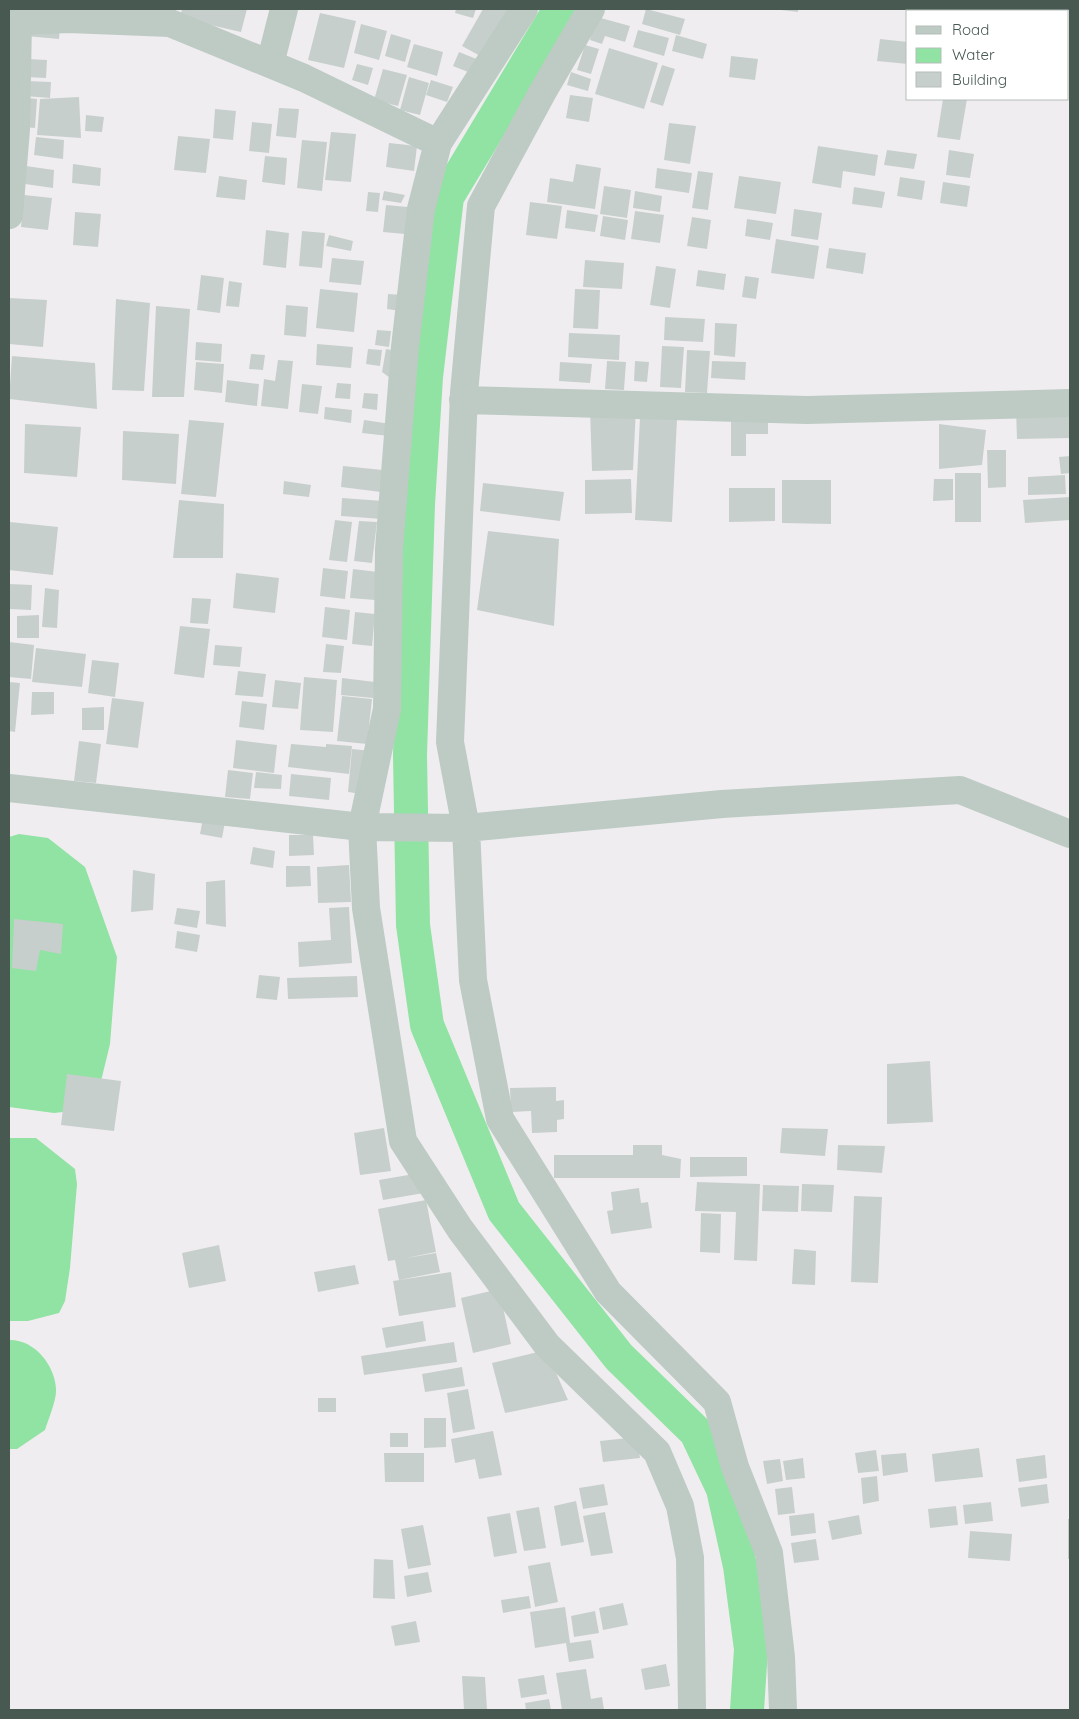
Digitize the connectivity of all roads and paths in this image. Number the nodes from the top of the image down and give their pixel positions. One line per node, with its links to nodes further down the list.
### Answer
1 (284, 9): 6 (street)
2 (524, 9): 7 (street)
3 (591, 9): 9 (street)
4 (172, 16): 5 (street); 6 (street)
5 (12, 21): 8 (street)
6 (270, 64): 7 (street)
7 (438, 143): 12 (street)
8 (9, 215)
9 (464, 400): 10 (street); 13 (street)
10 (1070, 403)
11 (9, 788): 12 (street)
12 (362, 827): 13 (street); 15 (street)
13 (466, 828): 14 (street); 16 (street)
14 (1070, 834)
15 (692, 1710)
16 (783, 1710)

